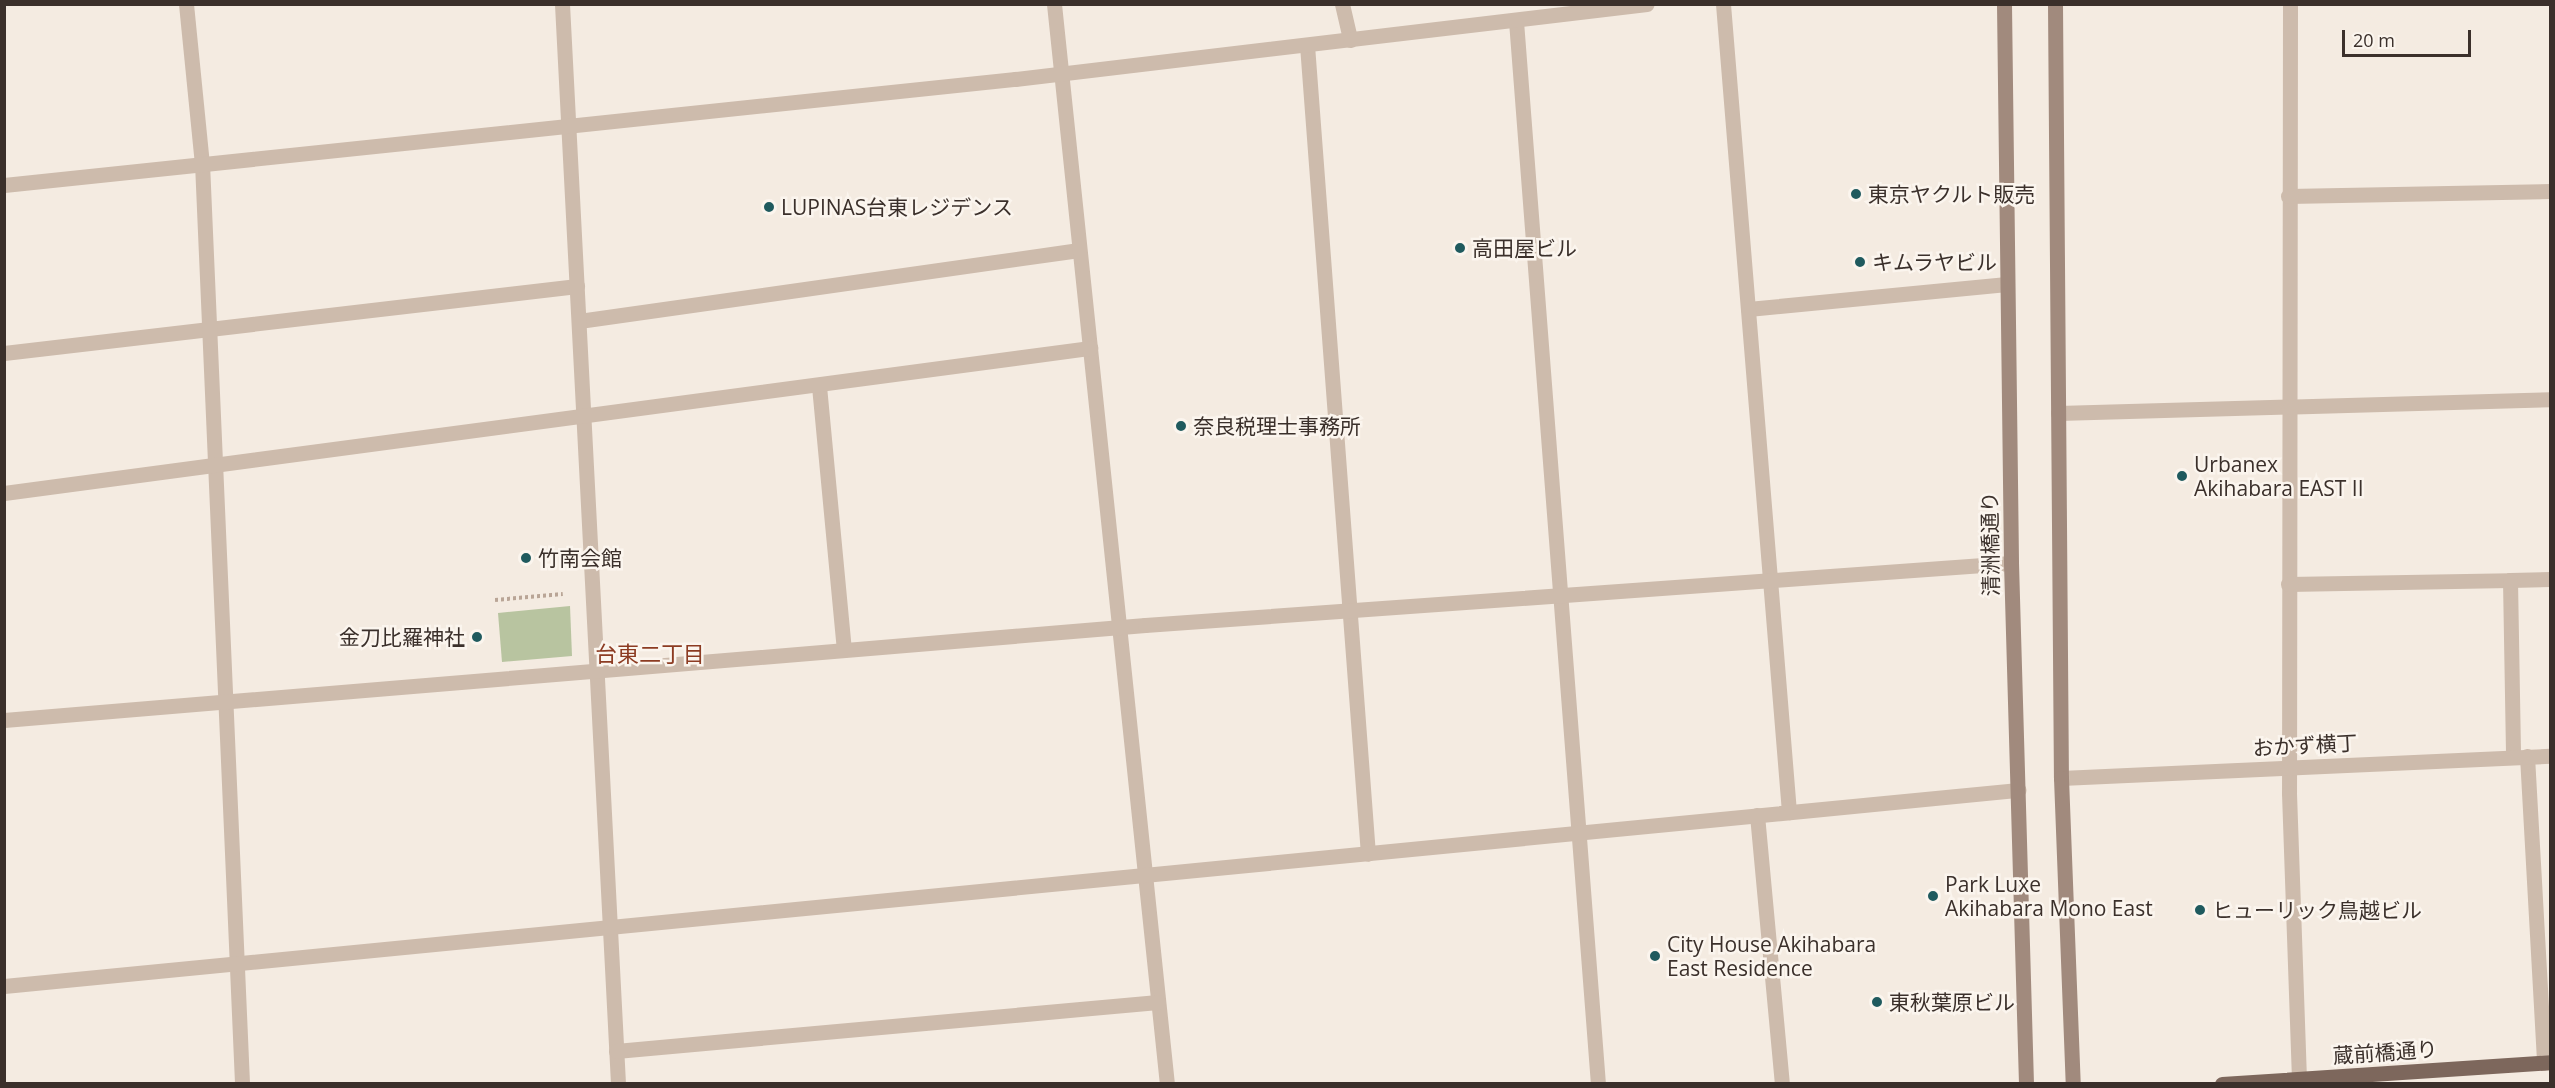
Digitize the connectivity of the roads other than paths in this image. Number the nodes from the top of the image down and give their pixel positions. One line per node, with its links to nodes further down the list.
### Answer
1 (186, 4): 16 (street)
2 (562, 4): 15 (street)
3 (1053, 4): 14 (street)
4 (1342, 4): 12 (street)
5 (1647, 4): 10 (street)
6 (1723, 4): 23 (street)
7 (2004, 4): 21 (street, 清洲橋通り)
8 (2055, 4): 31 (street)
9 (2290, 4): 19 (street)
10 (1599, 7): 11 (street)
11 (1516, 21): 12 (street); 40 (street)
12 (1350, 40): 13 (street)
13 (1307, 45): 14 (street); 41 (street)
14 (1061, 74): 15 (street); 20 (street)
15 (568, 123): 16 (street); 22 (street)
16 (202, 164): 17 (street); 25 (street)
17 (4, 185)
18 (2550, 191): 19 (street)
19 (2288, 196): 30 (street)
20 (1079, 250): 24 (street); 26 (street)
21 (2007, 284): 23 (street); 35 (street, 清洲橋通り)
22 (577, 286): 24 (street); 25 (street)
23 (1748, 309): 37 (street)
24 (579, 321): 32 (street)
25 (208, 331): 27 (street); 33 (street)
26 (1090, 348): 28 (street); 42 (street)
27 (4, 353)
28 (819, 386): 32 (street); 43 (street)
29 (2550, 399): 30 (street)
30 (2286, 407): 31 (street); 39 (street)
31 (2058, 413): 50 (street)
32 (584, 419): 33 (street); 44 (street)
33 (213, 467): 34 (street); 45 (street)
34 (4, 493)
35 (2012, 563): 37 (street); 51 (street, 清洲橋通り)
36 (2550, 579): 38 (street)
37 (1770, 580): 40 (street); 52 (street)
38 (2510, 580): 39 (street); 47 (street)
39 (2288, 584): 49 (street)
40 (1560, 596): 41 (street); 54 (street)
41 (1346, 610): 42 (street); 55 (street)
42 (1119, 627): 43 (street); 56 (street)
43 (844, 650): 44 (street)
44 (596, 671): 45 (street); 57 (street)
45 (223, 702): 46 (street); 58 (street)
46 (4, 720)
47 (2520, 756): 48 (street, おかず横丁); 49 (street, おかず横丁); 62 (street)
48 (2550, 756)
49 (2290, 767): 50 (street, おかず横丁); 63 (street)
50 (2061, 778): 70 (street)
51 (2018, 790): 52 (street); 69 (street, 清洲橋通り)
52 (1789, 812): 53 (street)
53 (1757, 816): 54 (street); 68 (street)
54 (1578, 834): 55 (street); 67 (street)
55 (1368, 854): 56 (street)
56 (1145, 876): 57 (street); 60 (street)
57 (610, 929): 58 (street); 61 (street)
58 (234, 966): 59 (street); 64 (street)
59 (4, 986)
60 (1158, 1002): 61 (street); 66 (street)
61 (616, 1051): 65 (street)
62 (2547, 1063): 63 (main road, 蔵前橋通り)
63 (2299, 1079): 71 (main road, 蔵前橋通り)
64 (242, 1083)
65 (618, 1083)
66 (1167, 1083)
67 (1598, 1083)
68 (1782, 1083)
69 (2026, 1083)
70 (2073, 1083)
71 (2222, 1083)

